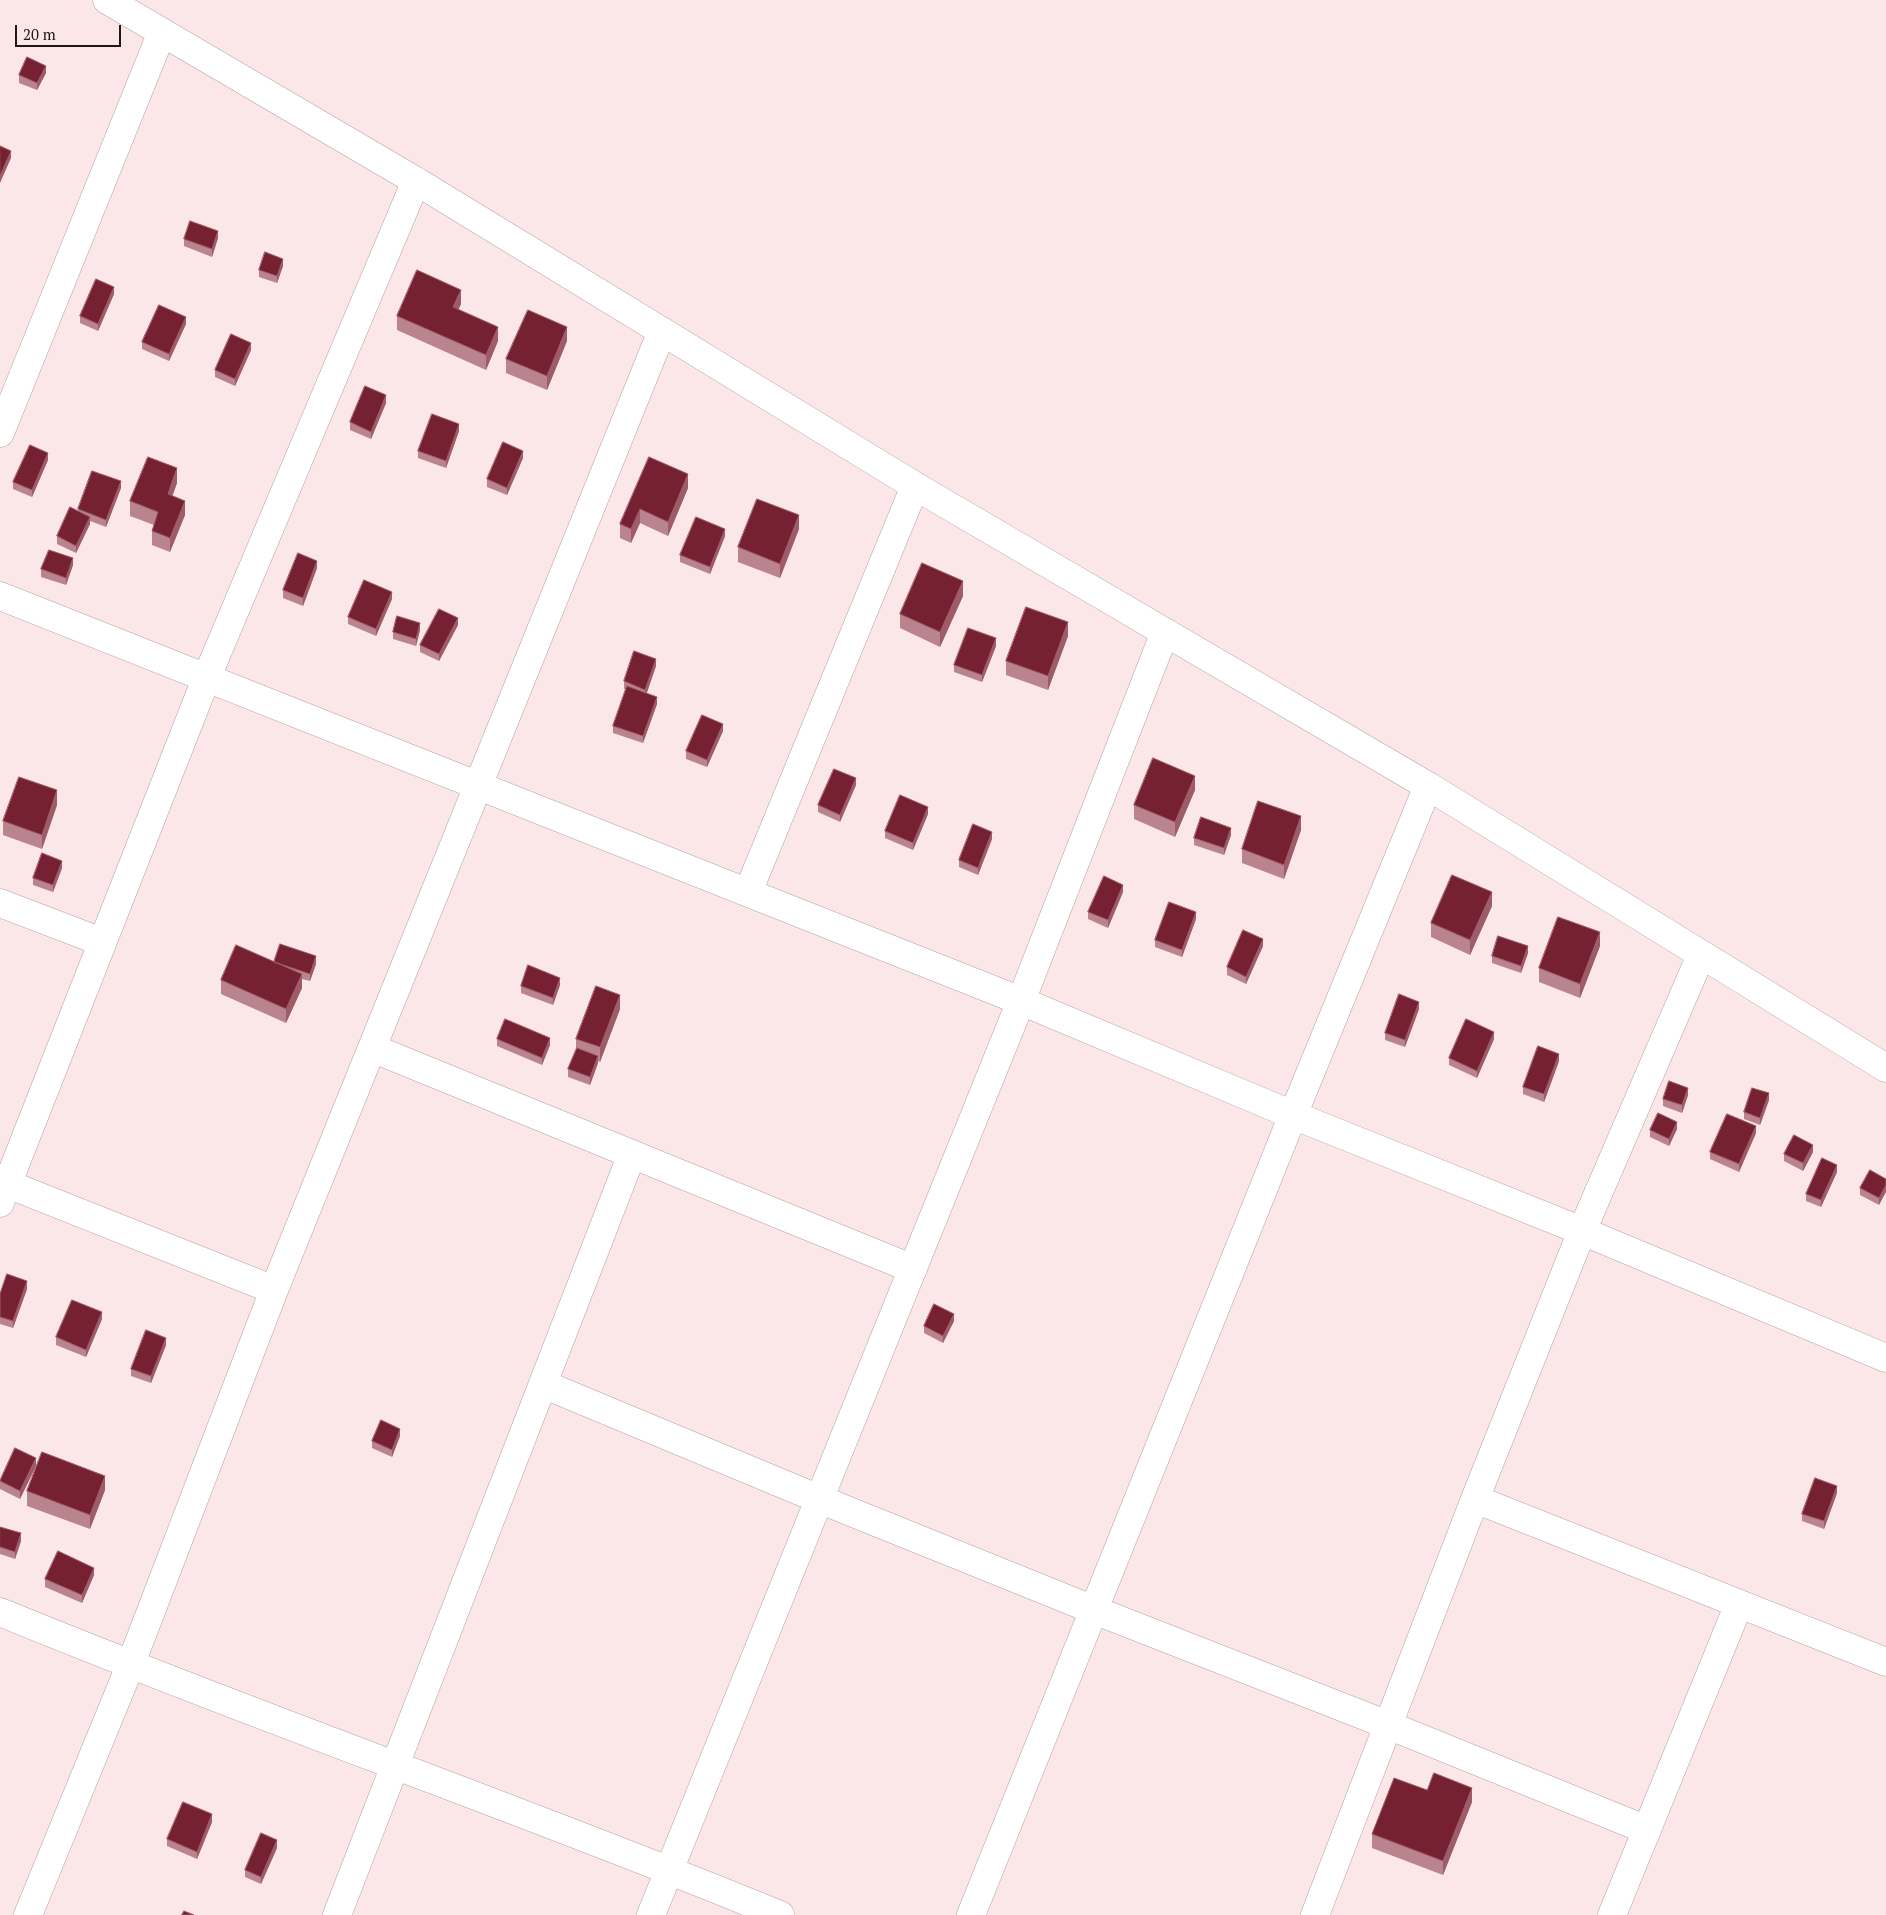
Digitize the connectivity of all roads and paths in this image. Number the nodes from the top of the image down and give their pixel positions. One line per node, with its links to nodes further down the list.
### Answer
1 (107, 0): 2 (street)
2 (162, 32): 3 (street); 5 (street)
3 (416, 182): 4 (street); 9 (street)
4 (662, 331): 6 (street); 10 (street)
5 (0, 433)
6 (915, 486): 8 (street); 12 (street)
7 (0, 596): 9 (street)
8 (1165, 632): 11 (street); 16 (street)
9 (206, 679): 10 (street); 14 (street)
10 (478, 785): 12 (street); 17 (street)
11 (1428, 786): 15 (street); 19 (street)
12 (748, 892): 16 (street)
13 (0, 903): 14 (street)
14 (102, 942): 21 (street)
15 (1702, 955): 18 (street); 22 (street)
16 (1021, 1001): 19 (street); 23 (street)
17 (372, 1048): 20 (street); 24 (street)
18 (1886, 1068)
19 (1293, 1115): 22 (street); 30 (street)
20 (632, 1154): 23 (street); 26 (street)
21 (3, 1189): 24 (street)
22 (1582, 1231): 25 (street); 28 (street)
23 (913, 1269): 27 (street)
24 (274, 1290): 33 (street)
25 (1886, 1358)
26 (543, 1384): 27 (street); 35 (street)
27 (819, 1499): 30 (street); 37 (street)
28 (1475, 1499): 29 (street); 34 (street)
29 (1739, 1604): 32 (street); 36 (street)
30 (1094, 1610): 34 (street); 42 (street)
31 (0, 1612): 33 (street)
32 (1886, 1662)
33 (130, 1666): 35 (street); 38 (street)
34 (1388, 1725): 36 (street); 43 (street)
35 (394, 1766): 37 (street); 39 (street)
36 (1647, 1830): 44 (street)
37 (669, 1869): 40 (street); 41 (street)
38 (28, 1915)
39 (337, 1915)
40 (651, 1915)
41 (780, 1915)
42 (971, 1915)
43 (1315, 1915)
44 (1612, 1915)

